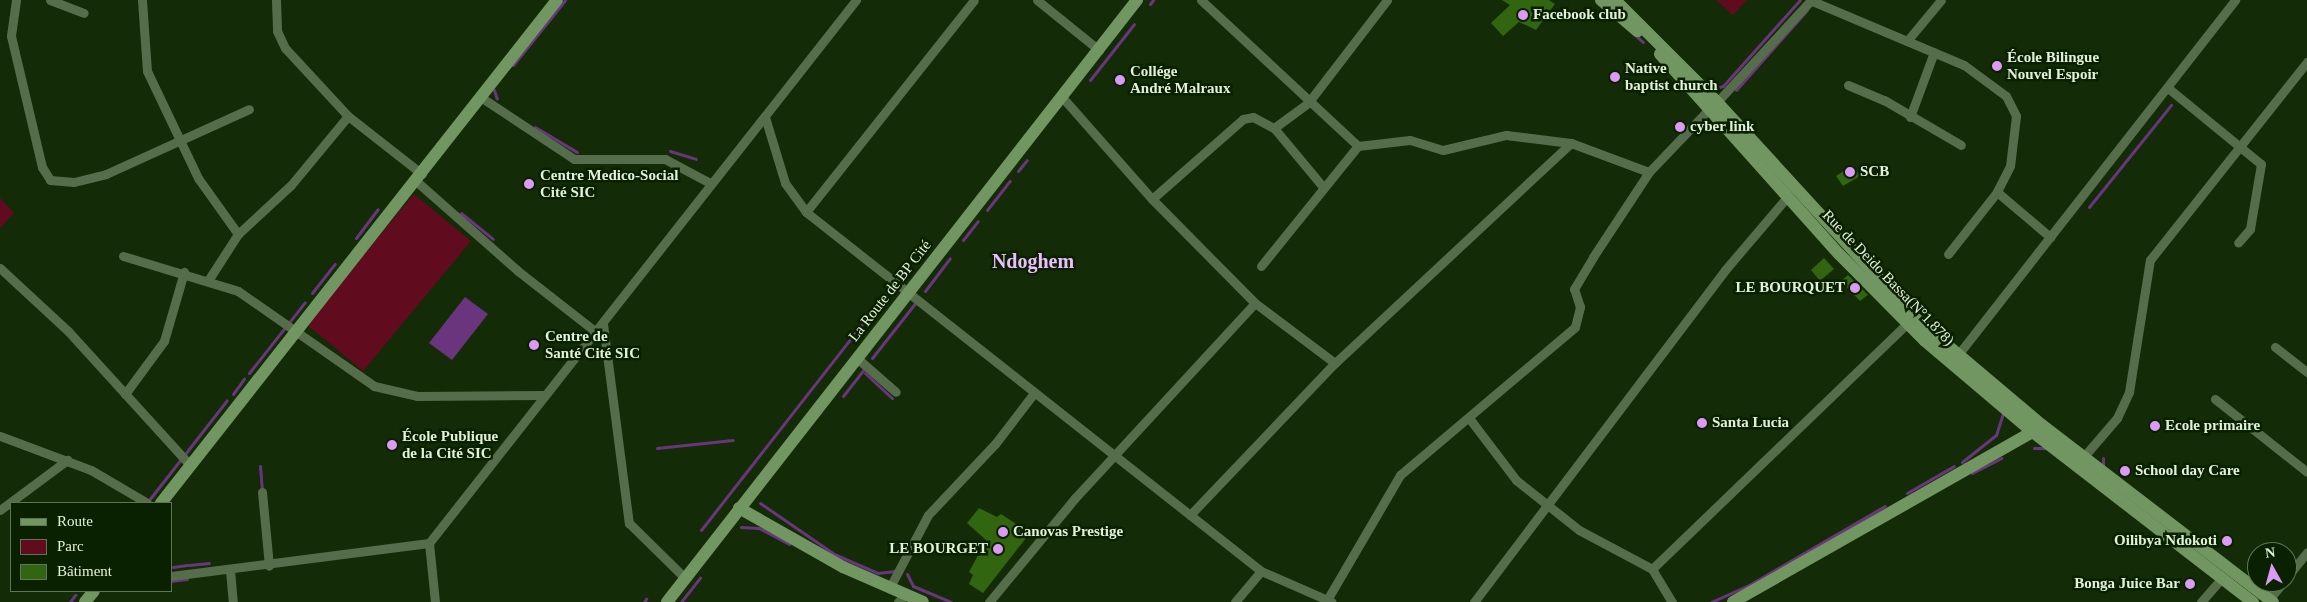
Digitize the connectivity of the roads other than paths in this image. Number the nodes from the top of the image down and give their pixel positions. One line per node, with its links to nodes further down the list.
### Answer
1 (16, 0): 34 (street)
2 (50, 0): 17 (street)
3 (142, 0): 34 (street)
4 (276, 0): 29 (street)
5 (557, 0): 25 (street)
6 (856, 0): 30 (street)
7 (974, 0): 45 (street)
8 (1037, 0): 19 (street)
9 (1137, 0): 19 (street, La Route de BP Cité)
10 (1201, 0): 26 (street)
11 (1387, 0): 26 (street)
12 (1601, 0): 27 (street, Rue de Deido Bassa(N°1.878))
13 (1616, 0): 27 (street)
14 (1810, 0): 18 (street); 27 (street)
15 (1941, 0): 18 (street)
16 (2235, 0): 23 (street)
17 (84, 13)
18 (1907, 41): 20 (street)
19 (1099, 50): 24 (street, La Route de BP Cité)
20 (1934, 52): 31 (street); 42 (street)
21 (2307, 62): 36 (street)
22 (1848, 85): 31 (street)
23 (2168, 88): 36 (street); 47 (street)
24 (1062, 97): 44 (street); 56 (street, La Route de BP Cité)
25 (482, 98): 39 (street); 40 (street)
26 (1308, 103): 32 (street); 37 (street)
27 (1714, 105): 38 (street); 43 (street, Rue de Deido Bassa(N°1.878)); 49 (street)
28 (249, 109): 34 (street)
29 (348, 116): 39 (street); 46 (street)
30 (766, 117): 40 (street); 45 (street)
31 (1910, 117): 35 (street)
32 (1274, 128): 41 (street); 44 (street)
33 (1571, 142): 37 (street); 38 (street); 64 (street)
34 (180, 144): 46 (street)
35 (1961, 144)
36 (2242, 145): 48 (street); 76 (street)
37 (1358, 146): 41 (street)
38 (1649, 172): 71 (street)
39 (419, 177): 59 (street); 60 (street)
40 (710, 183): 59 (street)
41 (1323, 187): 52 (street)
42 (1997, 192): 47 (street); 50 (street)
43 (1788, 196): 49 (street, Rue de Deido Bassa(N°1.878)); 84 (street)
44 (1152, 199): 57 (street)
45 (806, 212): 56 (street)
46 (238, 234): 55 (street)
47 (2050, 237): 62 (street)
48 (2238, 243)
49 (1843, 251): 58 (street, Rue de Deido Bassa(N°1.878)); 62 (street)
50 (1948, 254)
51 (123, 256): 54 (street)
52 (1261, 266)
53 (0, 268): 68 (street)
54 (184, 272): 55 (street); 68 (street)
55 (209, 280): 60 (street)
56 (910, 291): 63 (street, La Route de BP Cité); 67 (street)
57 (1255, 303): 64 (street); 74 (street)
58 (1907, 324): 72 (street, Rue de Deido Bassa(N°1.878)); 92 (street)
59 (600, 328): 69 (street); 96 (street)
60 (297, 330): 69 (street); 77 (street)
61 (2275, 347): 65 (street)
62 (1957, 356): 72 (street)
63 (858, 359): 66 (street); 85 (street, La Route de BP Cité)
64 (1335, 363): 87 (street)
65 (2307, 372)
66 (896, 392)
67 (1034, 393): 74 (street); 98 (street)
68 (125, 394): 77 (street)
69 (545, 395): 88 (street)
70 (2215, 399): 78 (street)
71 (1469, 418): 84 (street); 101 (street)
72 (2038, 429): 76 (street); 112 (street)
73 (0, 436): 75 (street)
74 (1115, 456): 87 (street); 108 (street)
75 (66, 460): 81 (street); 82 (street)
76 (2081, 461): 97 (street); 102 (street)
77 (190, 465): 83 (street)
78 (2307, 472)
79 (262, 492): 91 (street)
80 (10, 502): 86 (street)
81 (11, 502)
82 (145, 502)
83 (162, 502)
84 (1544, 504): 92 (street); 110 (street)
85 (739, 508): 96 (street, La Route de BP Cité); 98 (street)
86 (0, 510)
87 (1190, 515): 94 (street)
88 (429, 543): 91 (street); 105 (street)
89 (2307, 552): 90 (street)
90 (2297, 564)
91 (269, 566): 93 (street)
92 (1652, 569): 111 (street)
93 (230, 570): 95 (street); 104 (street)
94 (1262, 571): 101 (street); 109 (street)
95 (172, 576)
96 (685, 578): 106 (street, La Route de BP Cité)
97 (2222, 578): 113 (street); 114 (street)
98 (890, 587): 100 (street)
99 (93, 592): 103 (street)
100 (902, 599): 107 (street)
101 (1329, 601)
102 (2270, 601)
103 (85, 602)
104 (233, 602)
105 (435, 602)
106 (667, 602)
107 (923, 602)
108 (989, 602)
109 (1235, 602)
110 (1474, 602)
111 (1672, 602)
112 (1733, 602)
113 (2201, 602)
114 (2253, 602)

